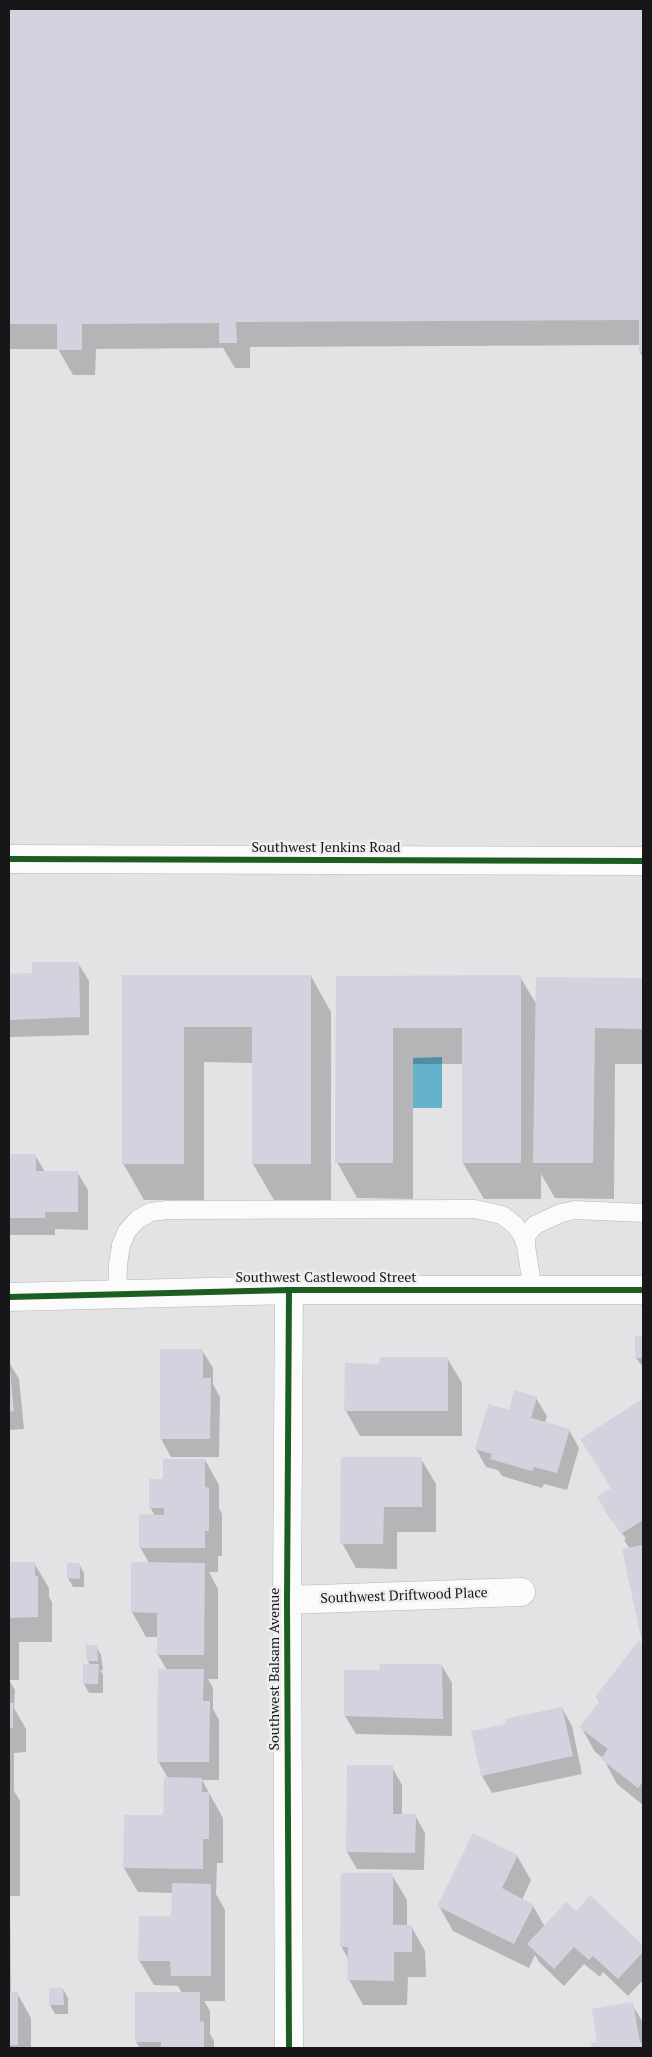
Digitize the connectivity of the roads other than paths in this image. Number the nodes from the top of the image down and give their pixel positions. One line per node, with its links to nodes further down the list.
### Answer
1 (9, 859): 2 (street, Southwest Jenkins Road)
2 (643, 861)
3 (643, 1213): 4 (lane)
4 (526, 1246): 7 (lane); 8 (lane)
5 (289, 1290): 7 (street, Southwest Castlewood Street); 8 (street, Southwest Castlewood Street); 11 (street, Southwest Balsam Avenue)
6 (643, 1290): 7 (street, Southwest Castlewood Street)
7 (533, 1291)
8 (117, 1294): 9 (street, Southwest Castlewood Street)
9 (9, 1297)
10 (521, 1592): 11 (street, Southwest Driftwood Place)
11 (287, 1600): 12 (street, Southwest Balsam Avenue)
12 (289, 2048)

